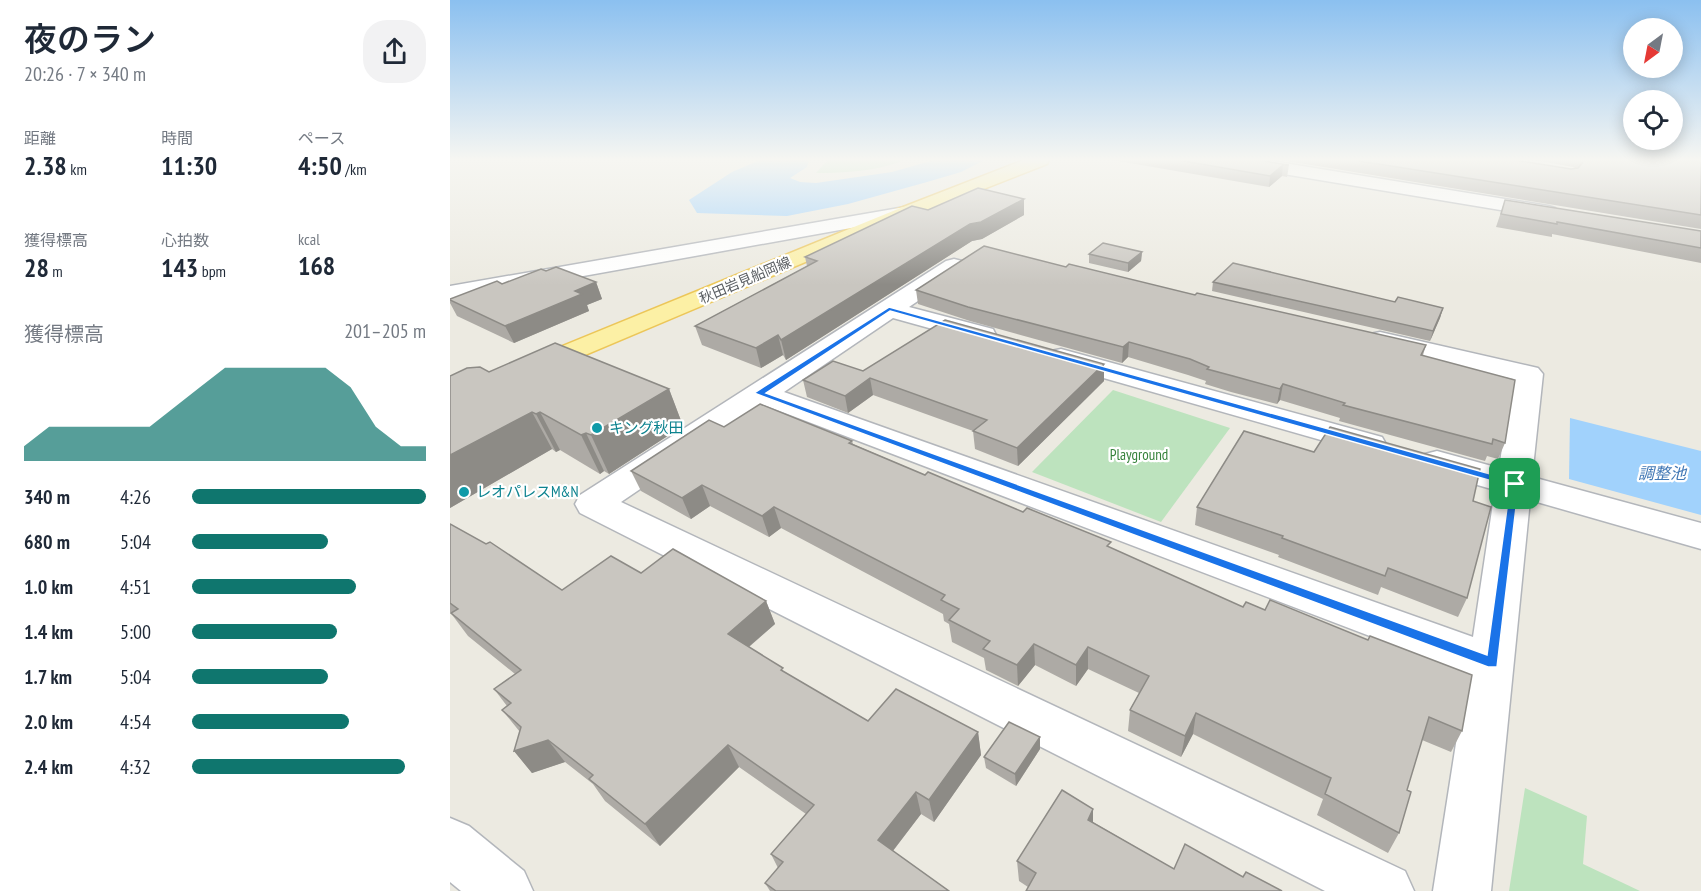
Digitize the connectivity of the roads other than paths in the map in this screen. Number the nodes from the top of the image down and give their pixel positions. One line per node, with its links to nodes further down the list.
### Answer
1 (934, 202): 3 (main road, 秋田岩見船岡線)
2 (1494, 202): 4 (street)
3 (905, 213): 6 (street); 10 (main road, 秋田岩見船岡線)
4 (1571, 216)
5 (981, 248): 7 (street)
6 (450, 292)
7 (889, 309): 9 (street); 11 (street)
8 (1342, 331): 11 (street)
9 (759, 393): 13 (street); 16 (street)
10 (450, 403)
11 (1515, 484): 12 (street); 13 (street)
12 (1701, 536)
13 (1492, 663): 17 (street)
14 (450, 845): 15 (street)
15 (504, 891)
16 (1386, 891)
17 (1462, 891)

